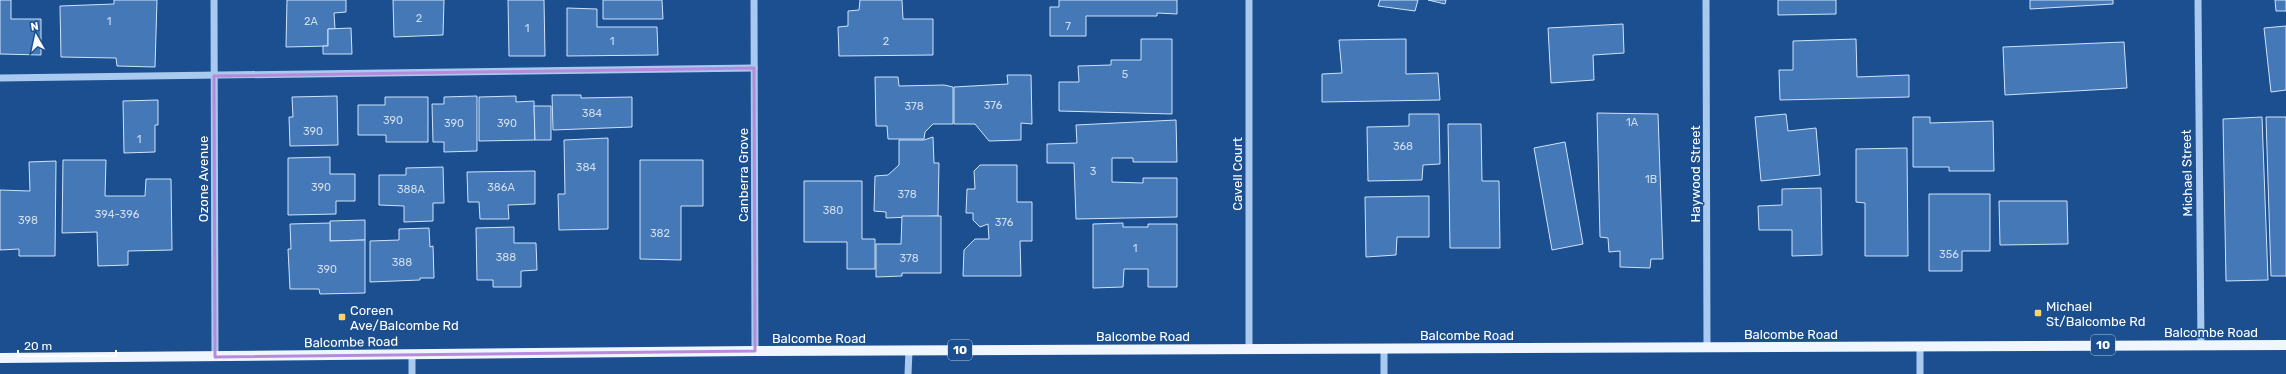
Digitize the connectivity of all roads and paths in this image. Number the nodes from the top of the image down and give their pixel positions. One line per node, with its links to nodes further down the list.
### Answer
1 (214, 0): 7 (street, Ozone Avenue)
2 (754, 0): 6 (street, Canberra Grove)
3 (1249, 0): 13 (street, Cavell Court)
4 (1706, 0): 12 (street, Haywood Street)
5 (2198, 0): 9 (street, Michael Street)
6 (754, 68): 7 (street); 15 (street, Canberra Grove)
7 (214, 76): 8 (street); 18 (street, Ozone Avenue)
8 (0, 78)
9 (2201, 345): 10 (main road, Balcombe Road / 10); 11 (main road, Balcombe Road / 10)
10 (2286, 345)
11 (1920, 346): 12 (main road, Balcombe Road / 10); 23 (street)
12 (1707, 347): 14 (main road, Balcombe Road / 10)
13 (1249, 348): 14 (main road, Balcombe Road / 10); 16 (main road, Balcombe Road / 10)
14 (1384, 348): 22 (street)
15 (755, 351): 16 (main road, Balcombe Road / 10); 17 (main road, Balcombe Road / 10)
16 (909, 351): 21 (street)
17 (412, 354): 18 (main road, Balcombe Road / 10); 20 (street)
18 (215, 357): 19 (main road, Balcombe Road / 10)
19 (0, 358)
20 (412, 374)
21 (908, 374)
22 (1384, 374)
23 (1920, 374)

